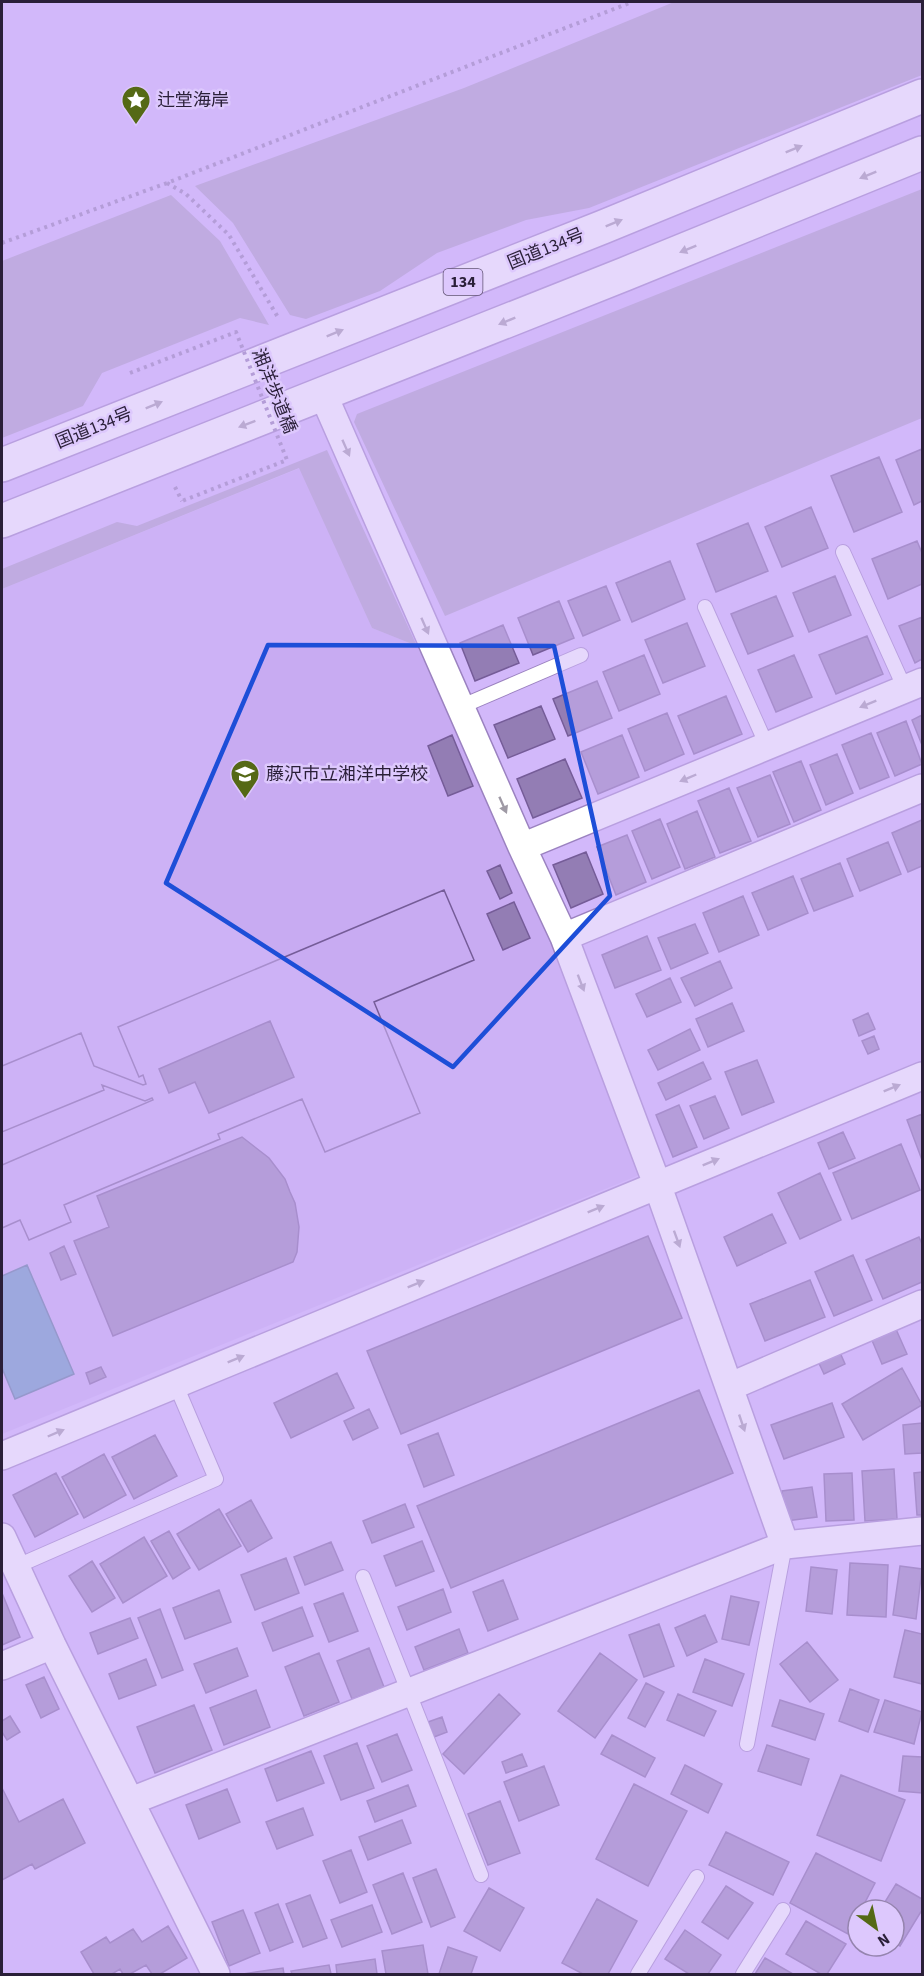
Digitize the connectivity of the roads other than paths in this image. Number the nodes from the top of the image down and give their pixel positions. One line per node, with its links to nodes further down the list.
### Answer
1 (922, 96): 4 (highway, 国道134号 / 134, one-way to 1)
2 (922, 153): 3 (highway, one-way to 3)
3 (322, 394): 5 (highway, one-way to 5); 10 (street, one-way to 10)
4 (2, 465)
5 (2, 521)
6 (843, 552): 9 (lane)
7 (705, 607): 11 (lane)
8 (581, 655): 10 (lane)
9 (914, 685): 11 (street, one-way to 11)
10 (460, 707): 13 (street, one-way to 13)
11 (767, 746): 13 (street, one-way to 13)
12 (922, 788): 14 (street)
13 (522, 847): 14 (street)
14 (564, 937): 16 (street, one-way to 16)
15 (922, 1076): 16 (street, one-way to 15)
16 (657, 1184): 18 (street, one-way to 16); 19 (street, one-way to 19)
17 (922, 1304): 19 (street)
18 (176, 1383): 20 (street, one-way to 18); 24 (lane)
19 (729, 1387): 23 (street, one-way to 23)
20 (2, 1456)
21 (922, 1531): 23 (street)
22 (2, 1537): 24 (street)
23 (785, 1545): 28 (street); 29 (lane)
24 (15, 1567): 26 (street)
25 (363, 1577): 28 (lane)
26 (52, 1645): 27 (street); 30 (street)
27 (2, 1666)
28 (408, 1692): 30 (street); 31 (lane)
29 (747, 1744)
30 (131, 1801): 34 (street)
31 (481, 1875)
32 (698, 1877): 35 (lane)
33 (783, 1910): 36 (lane)
34 (216, 1974)
35 (638, 1974)
36 (743, 1974)

